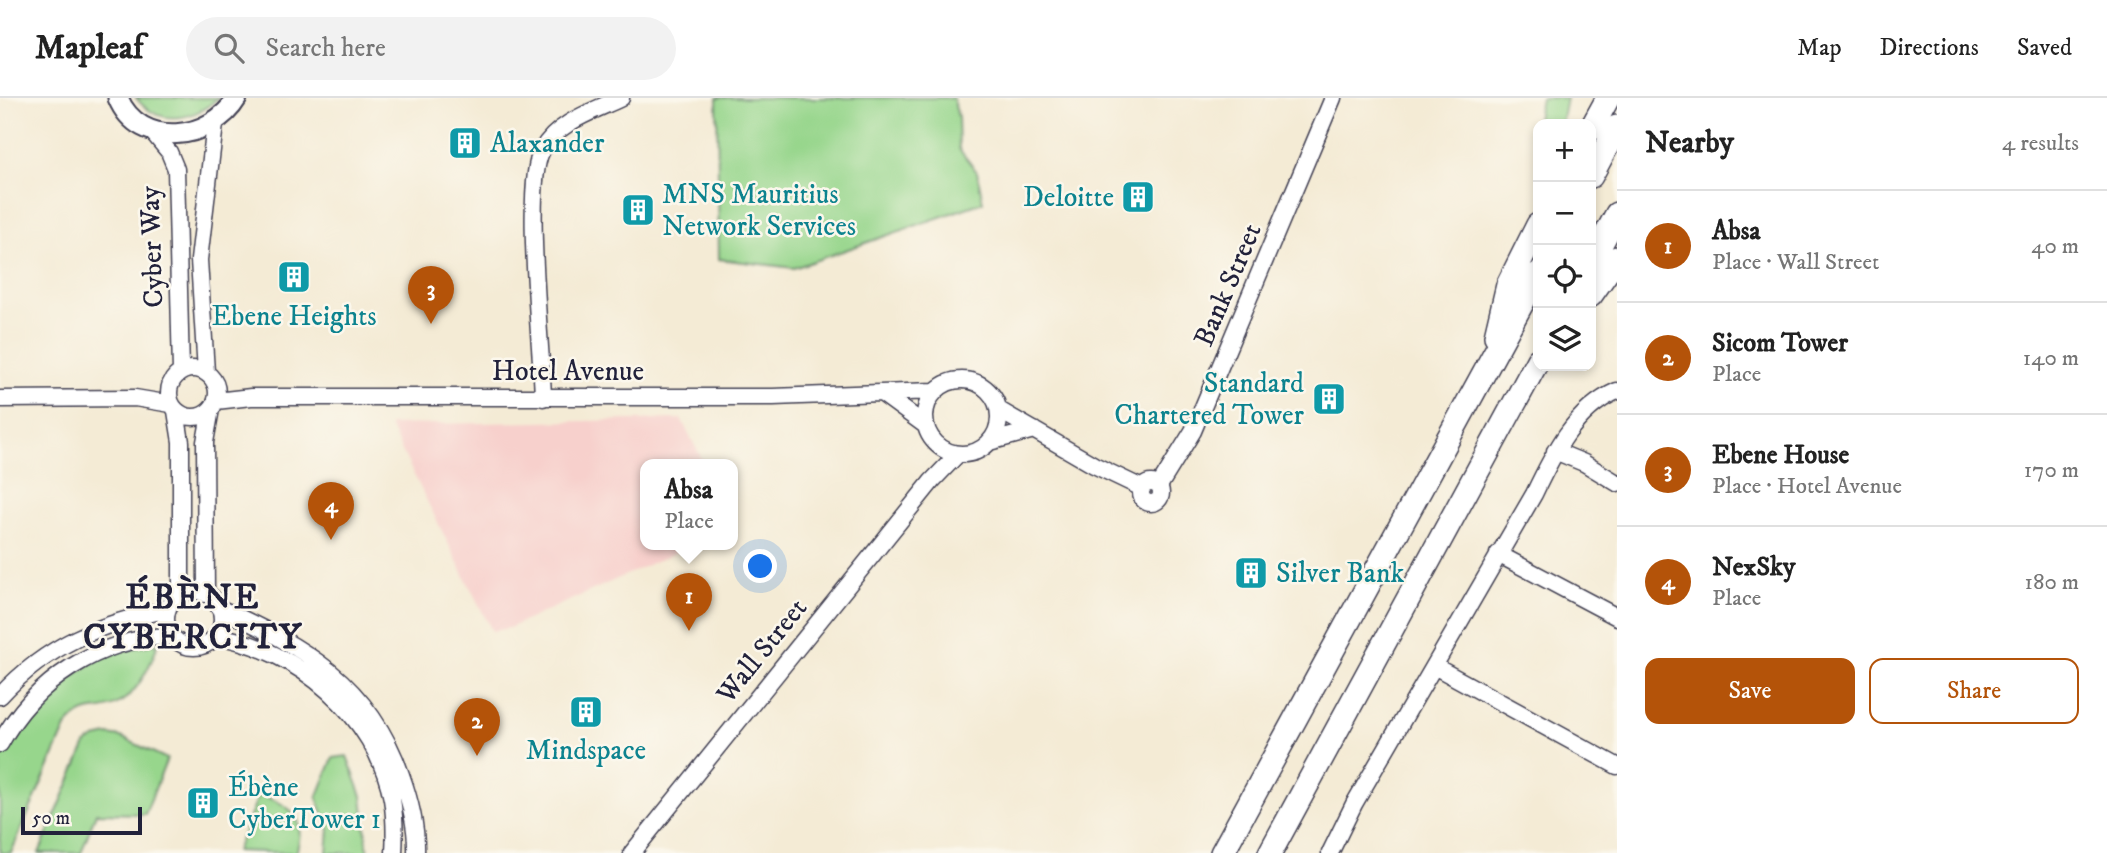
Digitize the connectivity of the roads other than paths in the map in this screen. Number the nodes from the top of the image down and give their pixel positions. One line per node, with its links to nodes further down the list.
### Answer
1 (255, 98): 6 (main road)
2 (621, 98): 26 (street)
3 (1333, 98): 31 (street, Bank Street)
4 (1608, 98): 7 (highway)
5 (117, 100): 9 (main road)
6 (227, 111): 9 (main road); 23 (street, Cyber Way)
7 (1596, 120)
8 (1617, 127): 10 (highway)
9 (150, 129): 20 (street, Cyber Way)
10 (1596, 167)
11 (1617, 214): 13 (highway)
12 (1533, 235): 17 (highway)
13 (1596, 253)
14 (1617, 258): 16 (highway)
15 (1533, 284): 17 (highway)
16 (1596, 288)
17 (1488, 369): 54 (highway)
18 (1533, 369): 32 (highway)
19 (1541, 371): 32 (highway)
20 (176, 376): 23 (street); 25 (street); 28 (street)
21 (934, 391): 24 (street, Hotel Avenue); 29 (street); 30 (street)
22 (1617, 391): 35 (street)
23 (212, 392): 26 (street, Hotel Avenue); 28 (street); 41 (street, Cyber Way)
24 (884, 395): 26 (street, Hotel Avenue); 30 (street)
25 (135, 398): 27 (street); 28 (street)
26 (543, 398)
27 (0, 399)
28 (173, 407): 40 (street)
29 (999, 410): 31 (street); 33 (street)
30 (925, 425): 34 (street)
31 (1034, 430): 33 (street)
32 (1496, 438): 55 (highway)
33 (989, 442): 36 (street)
34 (937, 445): 36 (street); 37 (street)
35 (1555, 451): 38 (street); 39 (street)
36 (958, 454): 37 (street, Wall Street)
37 (932, 481): 53 (street, Wall Street)
38 (1617, 483)
39 (1498, 554): 44 (street); 47 (street)
40 (181, 594): 41 (street); 43 (street)
41 (206, 594): 42 (street)
42 (219, 608): 46 (street); 52 (street)
43 (167, 610): 45 (street); 48 (street)
44 (1617, 617)
45 (171, 636): 46 (street); 49 (street)
46 (216, 636): 51 (street)
47 (1434, 666): 50 (street); 56 (street)
48 (0, 696)
49 (0, 744)
50 (1617, 766)
51 (394, 853)
52 (416, 853)
53 (632, 853)
54 (1222, 853)
55 (1270, 853)
56 (1330, 853)

